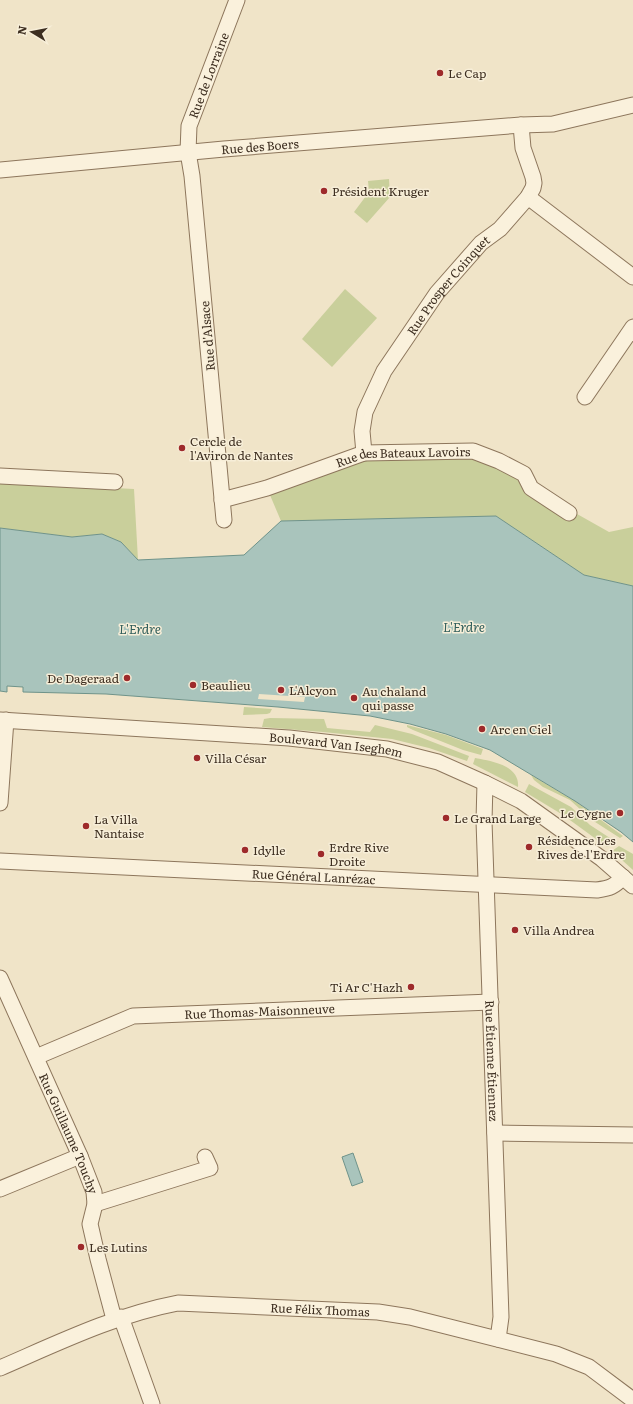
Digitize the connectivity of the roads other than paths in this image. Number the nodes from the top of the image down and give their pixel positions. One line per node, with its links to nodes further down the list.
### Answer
1 (237, 0): 4 (street, Rue de Lorraine)
2 (633, 106): 3 (street, Rue des Boers)
3 (521, 125): 4 (street, Rue des Boers); 6 (street, Rue Prosper Coinquet)
4 (188, 152): 5 (street, Rue des Boers); 13 (street, Rue d'Alsace)
5 (0, 170)
6 (528, 197): 7 (street); 10 (street, Rue Prosper Coinquet)
7 (633, 277)
8 (633, 328): 9 (street)
9 (585, 397)
10 (364, 453): 13 (street, Rue des Bateaux Lavoirs); 14 (street, Rue des Bateaux Lavoirs)
11 (0, 476): 12 (street)
12 (115, 482)
13 (222, 500): 15 (street, Rue d'Alsace)
14 (569, 513)
15 (224, 520)
16 (3, 720): 17 (street, Boulevard Van Iseghem); 18 (street)
17 (485, 783): 20 (street, Boulevard Van Iseghem); 21 (street, Rue Étienne Étiennez)
18 (0, 803)
19 (0, 861): 21 (street, Rue Général Lanrézac)
20 (628, 882): 21 (street, Rue Général Lanrézac)
21 (487, 885): 23 (street, Rue Étienne Étiennez)
22 (0, 978): 24 (street, Rue Guillaume Touchy)
23 (491, 1002): 24 (street, Rue Thomas-Maisonneuve); 25 (street, Rue Étienne Étiennez)
24 (36, 1057): 27 (street, Rue Guillaume Touchy)
25 (495, 1133): 26 (street); 32 (street, Rue Étienne Étiennez)
26 (633, 1135)
27 (80, 1156): 29 (street); 30 (street, Rue Guillaume Touchy)
28 (205, 1157): 30 (street)
29 (0, 1189)
30 (95, 1204): 31 (street, Rue Guillaume Touchy)
31 (118, 1318): 32 (street, Rue Félix Thomas); 33 (street, Rue Félix Thomas); 35 (street, Rue Guillaume Touchy)
32 (498, 1338): 34 (street, Rue Félix Thomas)
33 (0, 1368)
34 (633, 1400)
35 (152, 1404)

